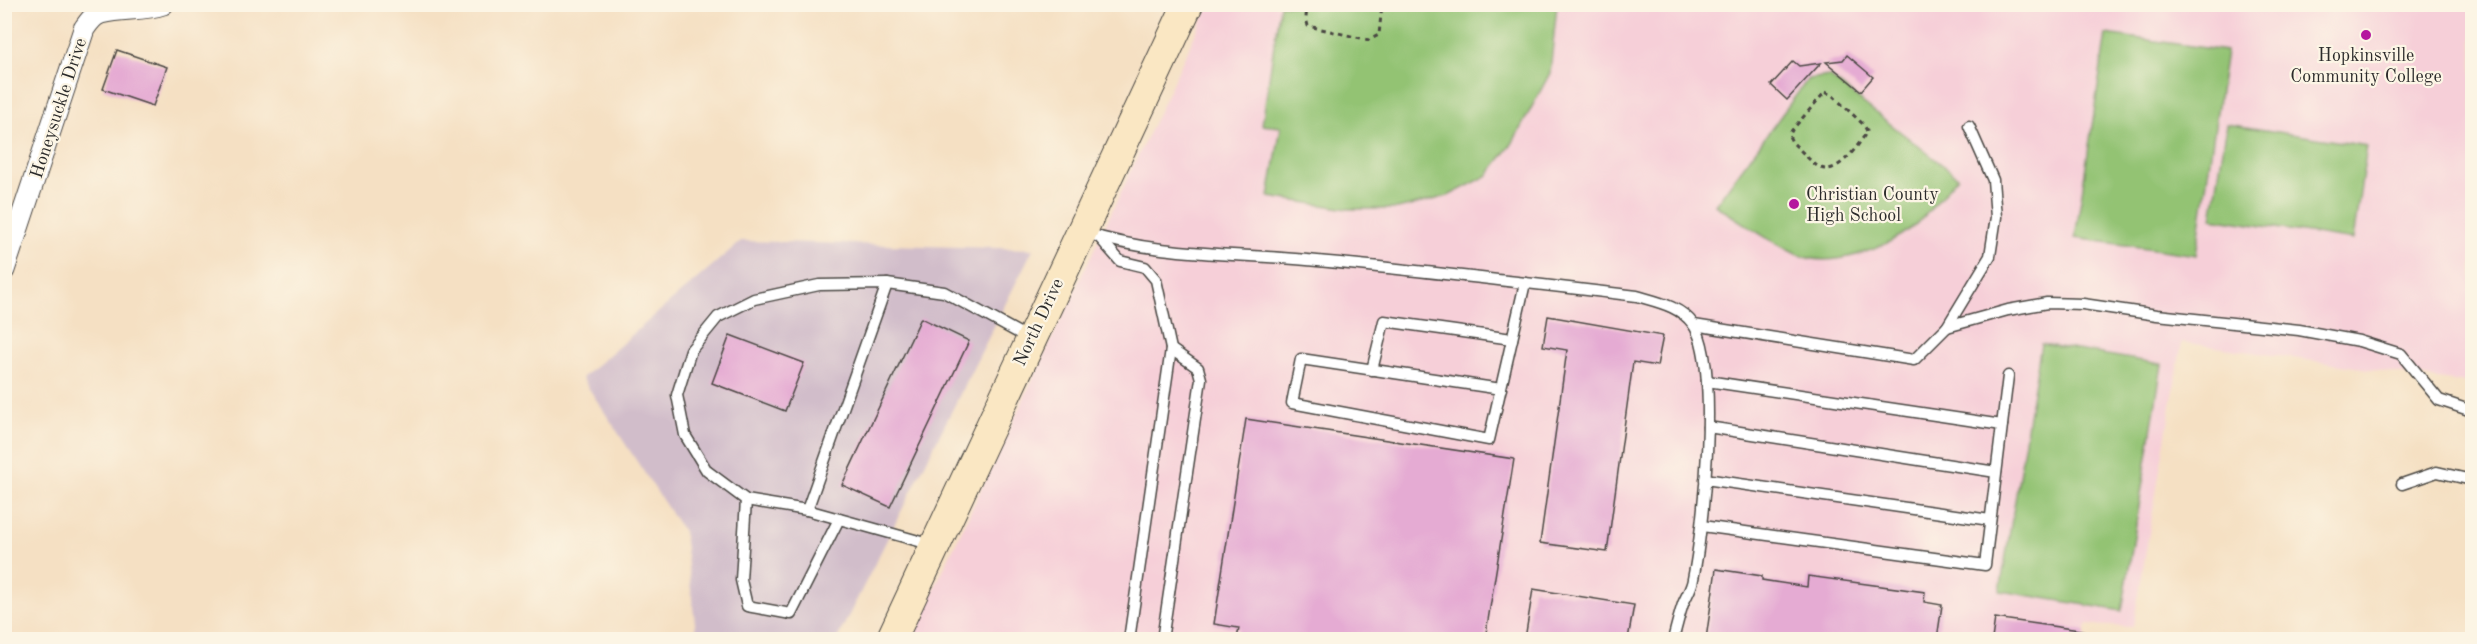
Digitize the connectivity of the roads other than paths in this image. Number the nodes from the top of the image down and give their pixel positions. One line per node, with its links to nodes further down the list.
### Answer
1 (163, 4): 5 (street, Honeysuckle Drive)
2 (1188, 4): 4 (main road, North Drive)
3 (1969, 126): 9 (lane)
4 (1089, 234): 6 (lane); 10 (main road, North Drive); 12 (lane)
5 (4, 270)
6 (1525, 283): 8 (lane); 11 (lane)
7 (887, 284): 10 (lane); 24 (lane); 25 (lane)
8 (1694, 325): 9 (lane); 15 (lane)
9 (1947, 327): 17 (lane)
10 (1030, 339): 29 (main road, North Drive)
11 (1512, 339): 13 (lane); 16 (lane)
12 (1171, 349): 31 (lane); 32 (lane)
13 (1372, 370): 16 (lane); 16 (lane)
14 (2007, 376): 18 (lane)
15 (1707, 381): 18 (lane); 19 (lane)
16 (1501, 389)
17 (2472, 411)
18 (2002, 425): 20 (lane)
19 (1708, 427): 20 (lane); 21 (lane)
20 (1996, 472): 27 (lane)
21 (1705, 479): 27 (lane); 28 (lane)
22 (2472, 480): 23 (lane)
23 (2402, 484)
24 (747, 500): 25 (lane); 26 (lane)
25 (807, 510): 26 (lane)
26 (839, 519): 29 (lane)
27 (1990, 520): 28 (lane)
28 (1702, 526): 33 (lane)
29 (934, 546): 30 (main road, North Drive)
30 (891, 639)
31 (1129, 639)
32 (1162, 639)
33 (1673, 639)

